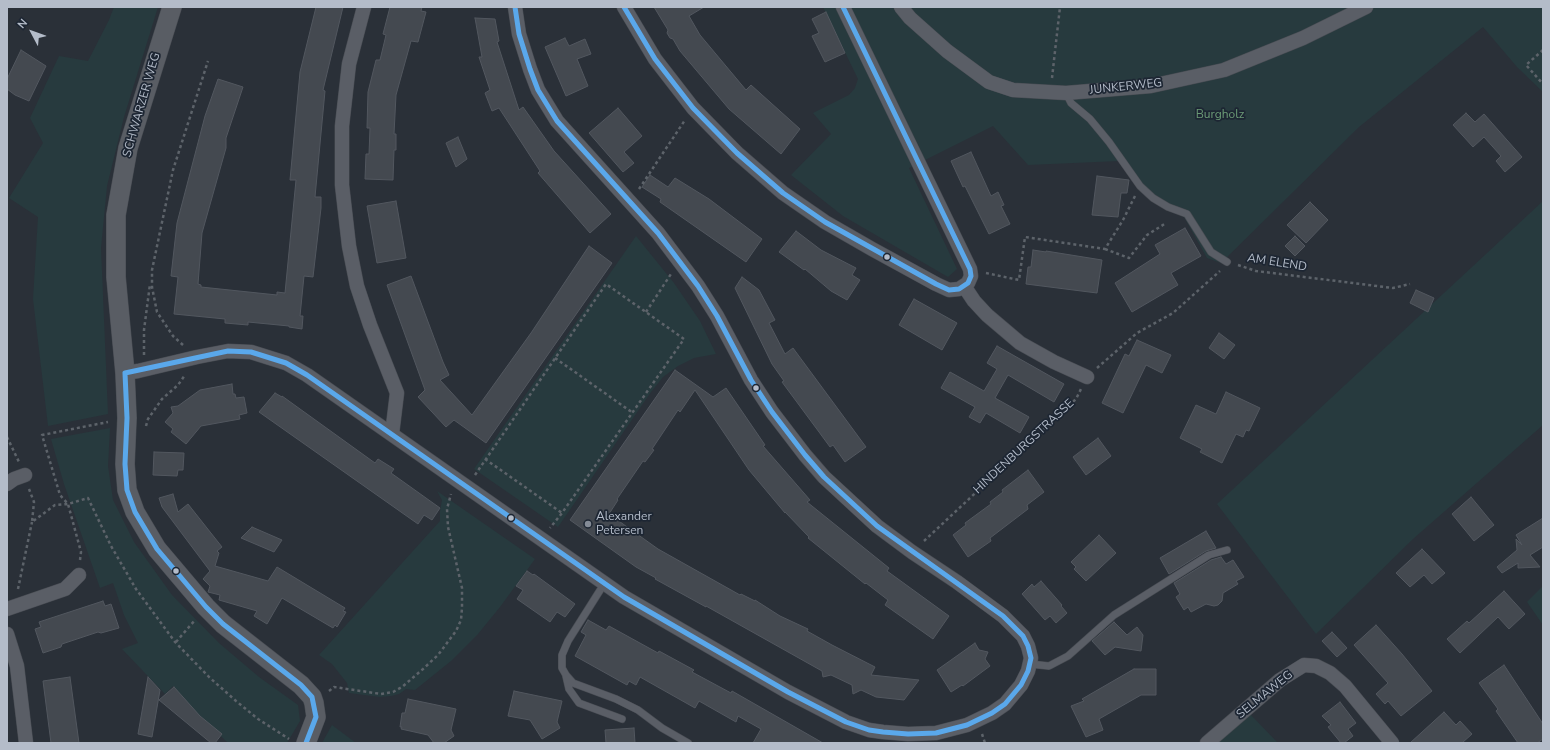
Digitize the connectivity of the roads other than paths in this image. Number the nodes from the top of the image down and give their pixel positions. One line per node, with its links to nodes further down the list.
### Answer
1 (172, 7): 11 (street, SCHWARZER WEG)
2 (364, 7): 13 (street)
3 (515, 7): 21 (street)
4 (624, 7): 10 (street)
5 (843, 7): 10 (street)
6 (901, 7): 8 (street, JUNKERWEG)
7 (1366, 7): 8 (street, JUNKERWEG)
8 (1066, 93): 9 (lane)
9 (1227, 262)
10 (964, 286): 12 (street)
11 (125, 373): 13 (street); 24 (street)
12 (1087, 377)
13 (392, 434): 18 (street)
14 (27, 482): 15 (street)
15 (7, 484)
16 (1227, 550): 21 (lane)
17 (79, 575): 19 (street)
18 (604, 584): 21 (street); 22 (lane)
19 (10, 608)
20 (7, 634): 25 (street)
21 (1030, 664)
22 (566, 675): 23 (lane); 26 (lane)
23 (622, 719)
24 (298, 741)
25 (26, 743)
26 (688, 743)
27 (1207, 743): 28 (street, SELMAWEG)
28 (1392, 743)

